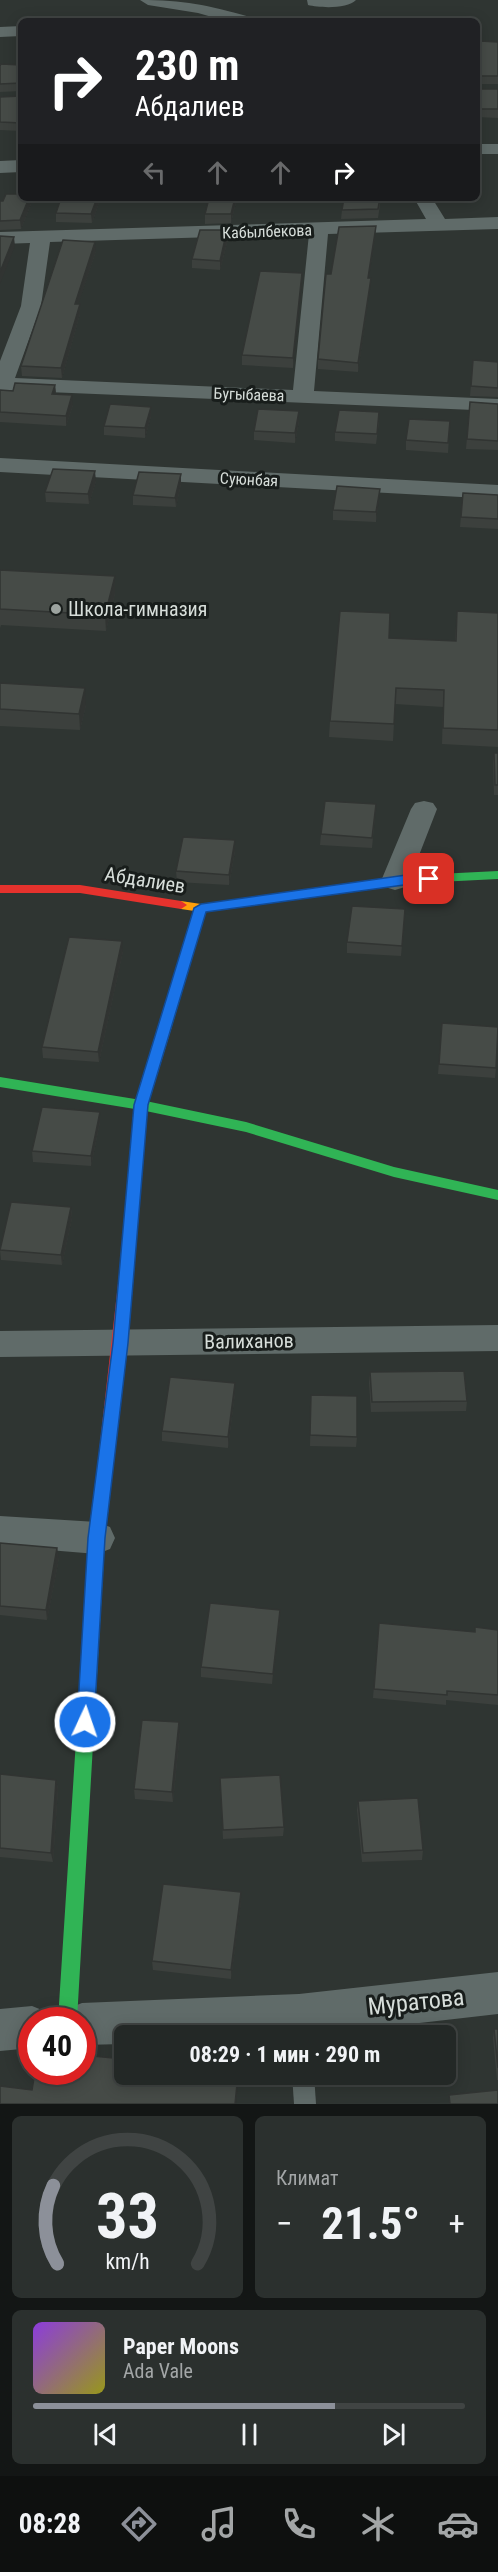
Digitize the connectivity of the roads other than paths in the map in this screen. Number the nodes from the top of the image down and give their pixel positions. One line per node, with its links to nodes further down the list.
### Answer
1 (148, 0): 4 (street)
2 (348, 0): 3 (street)
3 (317, 5)
4 (234, 18)
5 (18, 31): 6 (street)
6 (0, 32)
7 (480, 149): 8 (street)
8 (498, 149)
9 (18, 166): 10 (street)
10 (0, 167)
11 (425, 201): 13 (street)
12 (498, 223): 13 (street, Кабылбекова)
13 (439, 225): 14 (street, Кабылбекова)
14 (319, 229): 15 (street, Кабылбекова); 18 (street)
15 (41, 237): 16 (street, Кабылбекова); 17 (street)
16 (0, 238)
17 (1, 384): 18 (street, Бугыбаева)
18 (303, 396): 19 (street, Бугыбаева)
19 (498, 405)
20 (0, 465): 21 (street, Суюнбая)
21 (498, 492)
22 (424, 809): 24 (street)
23 (498, 875): 24 (street, Абдалиев)
24 (395, 881): 26 (street, Абдалиев)
25 (0, 889): 26 (street, Абдалиев)
26 (201, 908): 28 (street)
27 (0, 1082): 28 (street)
28 (141, 1105): 29 (street); 31 (street)
29 (498, 1195)
30 (498, 1338): 31 (street, Валиханов)
31 (120, 1343): 32 (street, Валиханов); 34 (street)
32 (0, 1344)
33 (0, 1531): 34 (street)
34 (97, 1538): 36 (street)
35 (498, 1993): 38 (street, Муратова)
36 (68, 2007)
37 (96, 2024): 38 (street, Муратова)
38 (300, 2025)
39 (18, 2028): 40 (street)
40 (0, 2030)
41 (304, 2085): 42 (lane)
42 (305, 2104)

